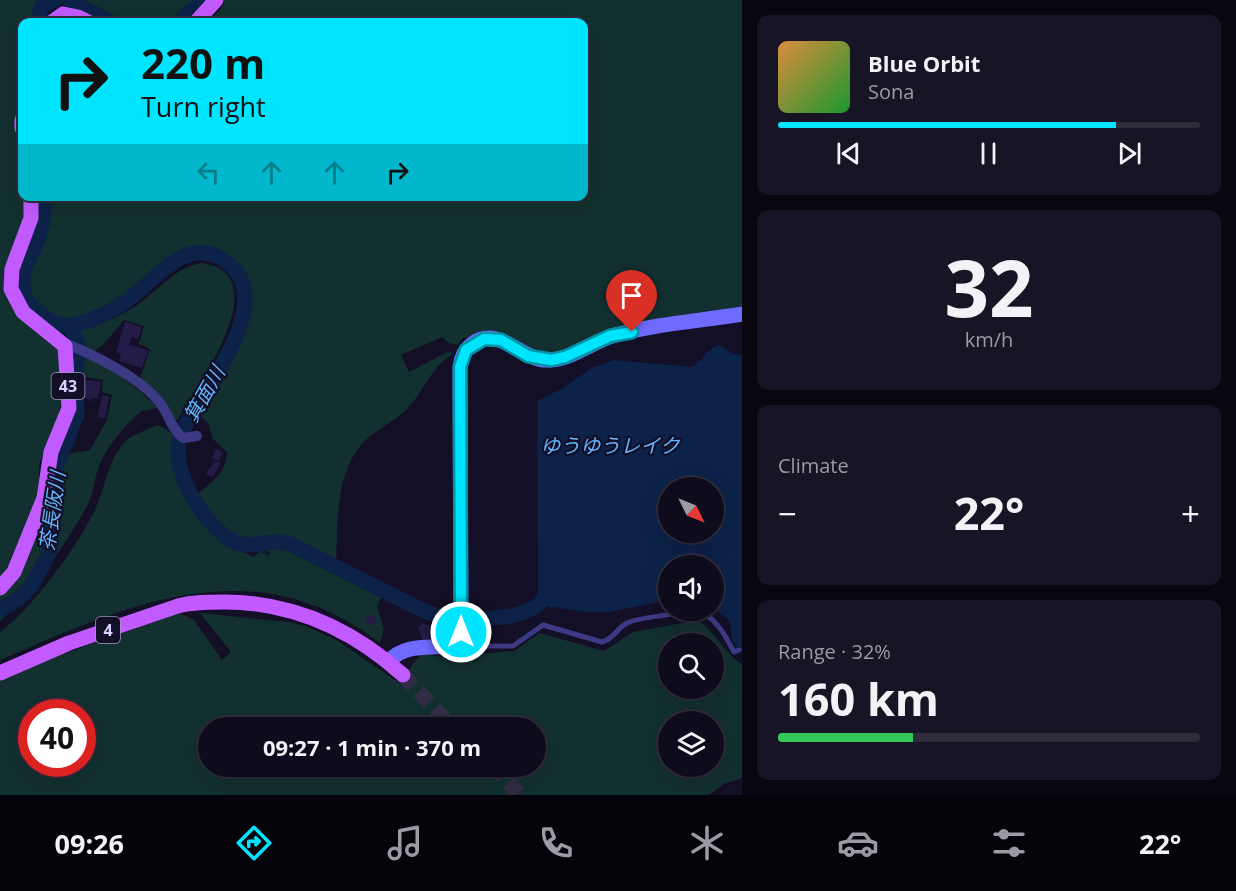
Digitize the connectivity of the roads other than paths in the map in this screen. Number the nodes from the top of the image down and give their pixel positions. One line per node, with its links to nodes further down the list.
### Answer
1 (216, 0): 4 (main road)
2 (58, 18): 3 (main road)
3 (80, 18)
4 (200, 18)
5 (31, 201): 7 (main road)
6 (742, 314): 10 (street)
7 (74, 347): 8 (street); 9 (main road, 43)
8 (197, 436)
9 (0, 588)
10 (457, 643): 11 (lane); 12 (street)
11 (739, 650)
12 (386, 660): 13 (main road, 4); 14 (main road, 4)
13 (0, 673)
14 (403, 675)

